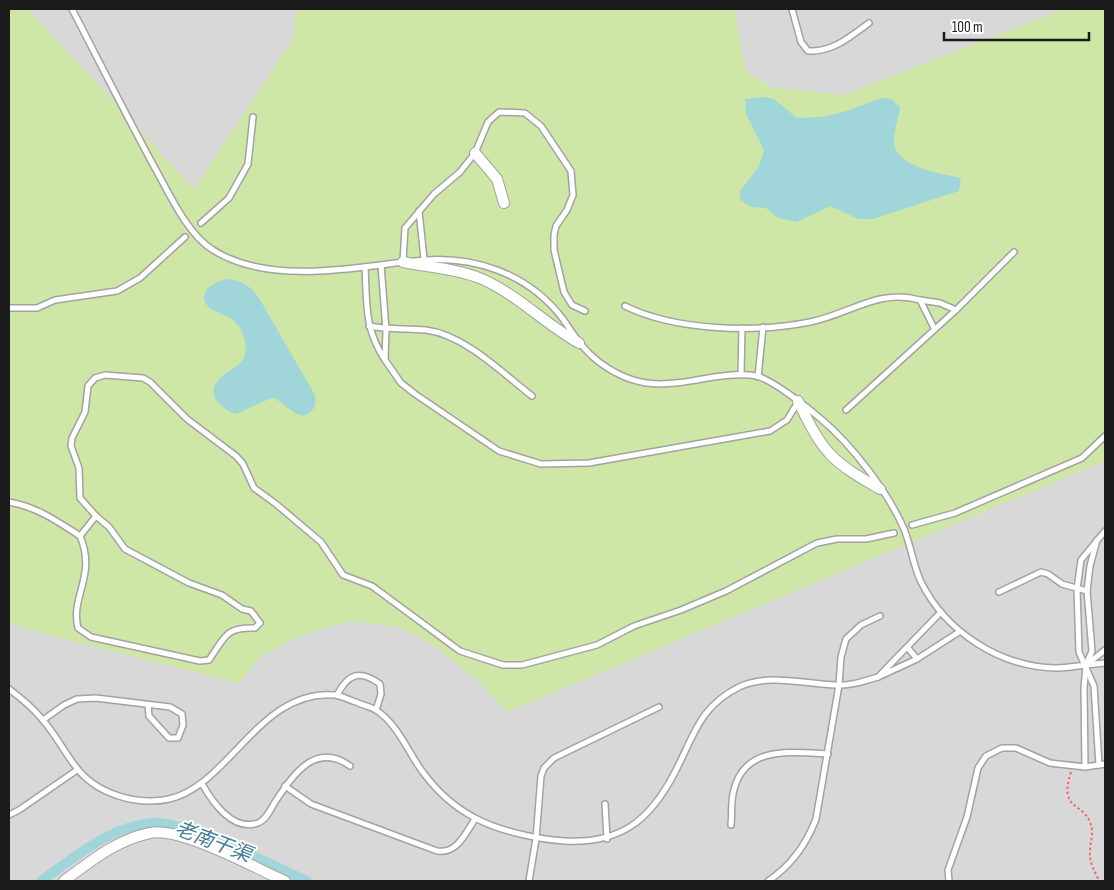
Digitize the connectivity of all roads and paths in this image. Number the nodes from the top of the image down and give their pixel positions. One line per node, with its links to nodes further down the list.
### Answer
1 (72, 9): 14 (lane)
2 (792, 9): 3 (lane)
3 (869, 23)
4 (253, 117): 8 (lane)
5 (476, 154): 6 (street); 7 (lane); 19 (lane)
6 (504, 203)
7 (419, 211): 11 (lane); 12 (lane)
8 (201, 222)
9 (185, 237): 17 (lane)
10 (1014, 252): 18 (lane)
11 (424, 260): 12 (lane); 25 (lane)
12 (403, 262): 13 (lane); 25 (street)
13 (381, 265): 14 (lane); 24 (lane)
14 (365, 267): 20 (lane)
15 (920, 300): 18 (lane); 21 (lane); 23 (lane)
16 (625, 306): 22 (lane)
17 (9, 308)
18 (956, 310): 23 (lane)
19 (585, 311)
20 (369, 326): 24 (lane); 26 (lane)
21 (763, 327): 22 (lane); 28 (lane)
22 (742, 328): 27 (lane)
23 (934, 328): 31 (lane)
24 (386, 330): 26 (lane); 29 (lane)
25 (579, 343): 27 (lane)
26 (384, 360): 30 (lane)
27 (741, 374): 28 (lane)
28 (758, 377): 30 (lane)
29 (532, 396)
30 (798, 401): 33 (lane); 33 (street)
31 (846, 410)
32 (1105, 436): 36 (lane)
33 (880, 490): 44 (lane)
34 (9, 502): 39 (lane)
35 (96, 516): 38 (lane); 39 (lane); 39 (lane)
36 (912, 525)
37 (1105, 531): 40 (lane)
38 (894, 532)
39 (80, 536)
40 (1098, 537): 41 (lane); 42 (lane)
41 (1077, 589): 42 (lane); 43 (lane); 51 (lane)
42 (1087, 591): 51 (lane)
43 (999, 592)
44 (941, 612): 46 (lane); 47 (lane)
45 (880, 616): 53 (lane)
46 (959, 632): 49 (lane); 51 (lane)
47 (908, 648): 49 (lane); 52 (lane)
48 (1105, 650): 51 (lane)
49 (916, 659): 52 (lane)
50 (1105, 663): 51 (lane)
51 (1086, 665): 62 (lane); 64 (lane)
52 (878, 677): 53 (lane)
53 (839, 685): 60 (lane); 73 (lane)
54 (9, 689): 59 (lane)
55 (337, 695): 58 (lane); 58 (lane); 66 (lane)
56 (148, 705): 56 (lane); 59 (lane)
57 (660, 707): 72 (lane)
58 (376, 710): 70 (lane)
59 (43, 720): 65 (lane)
60 (828, 754): 71 (lane); 77 (lane)
61 (1073, 765): 64 (lane); 78 (lane); 79 (path)
62 (1102, 765): 64 (lane)
63 (350, 766): 67 (lane)
64 (1085, 767)
65 (77, 770): 66 (lane); 69 (lane)
66 (202, 784): 67 (lane)
67 (286, 786): 70 (lane)
68 (605, 804): 73 (lane)
69 (9, 815)
70 (476, 819): 72 (lane)
71 (731, 826)
72 (536, 839): 73 (lane); 76 (lane)
73 (607, 839)
74 (64, 881): 75 (street)
75 (285, 881)
76 (529, 881)
77 (768, 881)
78 (949, 881)
79 (1099, 881)

